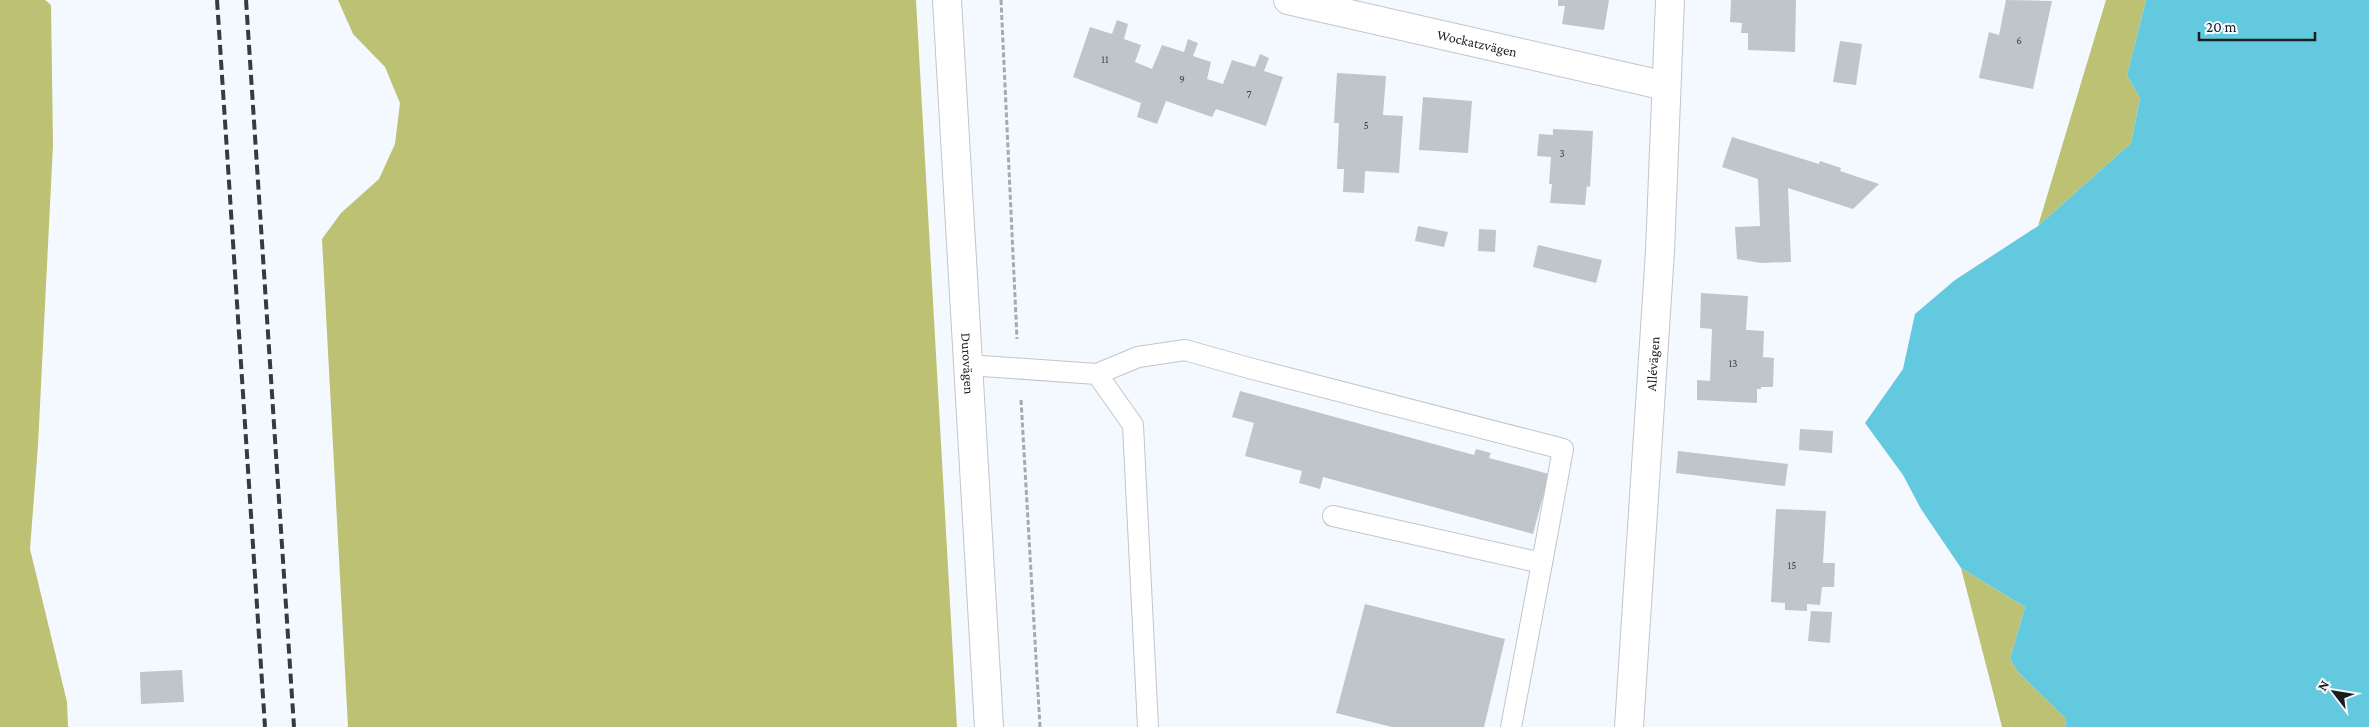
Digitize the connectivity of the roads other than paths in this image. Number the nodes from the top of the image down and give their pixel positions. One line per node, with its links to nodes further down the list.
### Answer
1 (947, 0): 5 (street, Durovägen)
2 (1288, 0): 4 (street, Wockatzvägen)
3 (1670, 0): 4 (street, Allévägen)
4 (1666, 86): 12 (street, Allévägen)
5 (968, 365): 6 (lane); 9 (street, Durovägen)
6 (1098, 374): 8 (lane); 10 (lane)
7 (1333, 516): 8 (lane)
8 (1542, 563): 11 (lane)
9 (990, 727)
10 (1148, 727)
11 (1510, 727)
12 (1629, 727)

